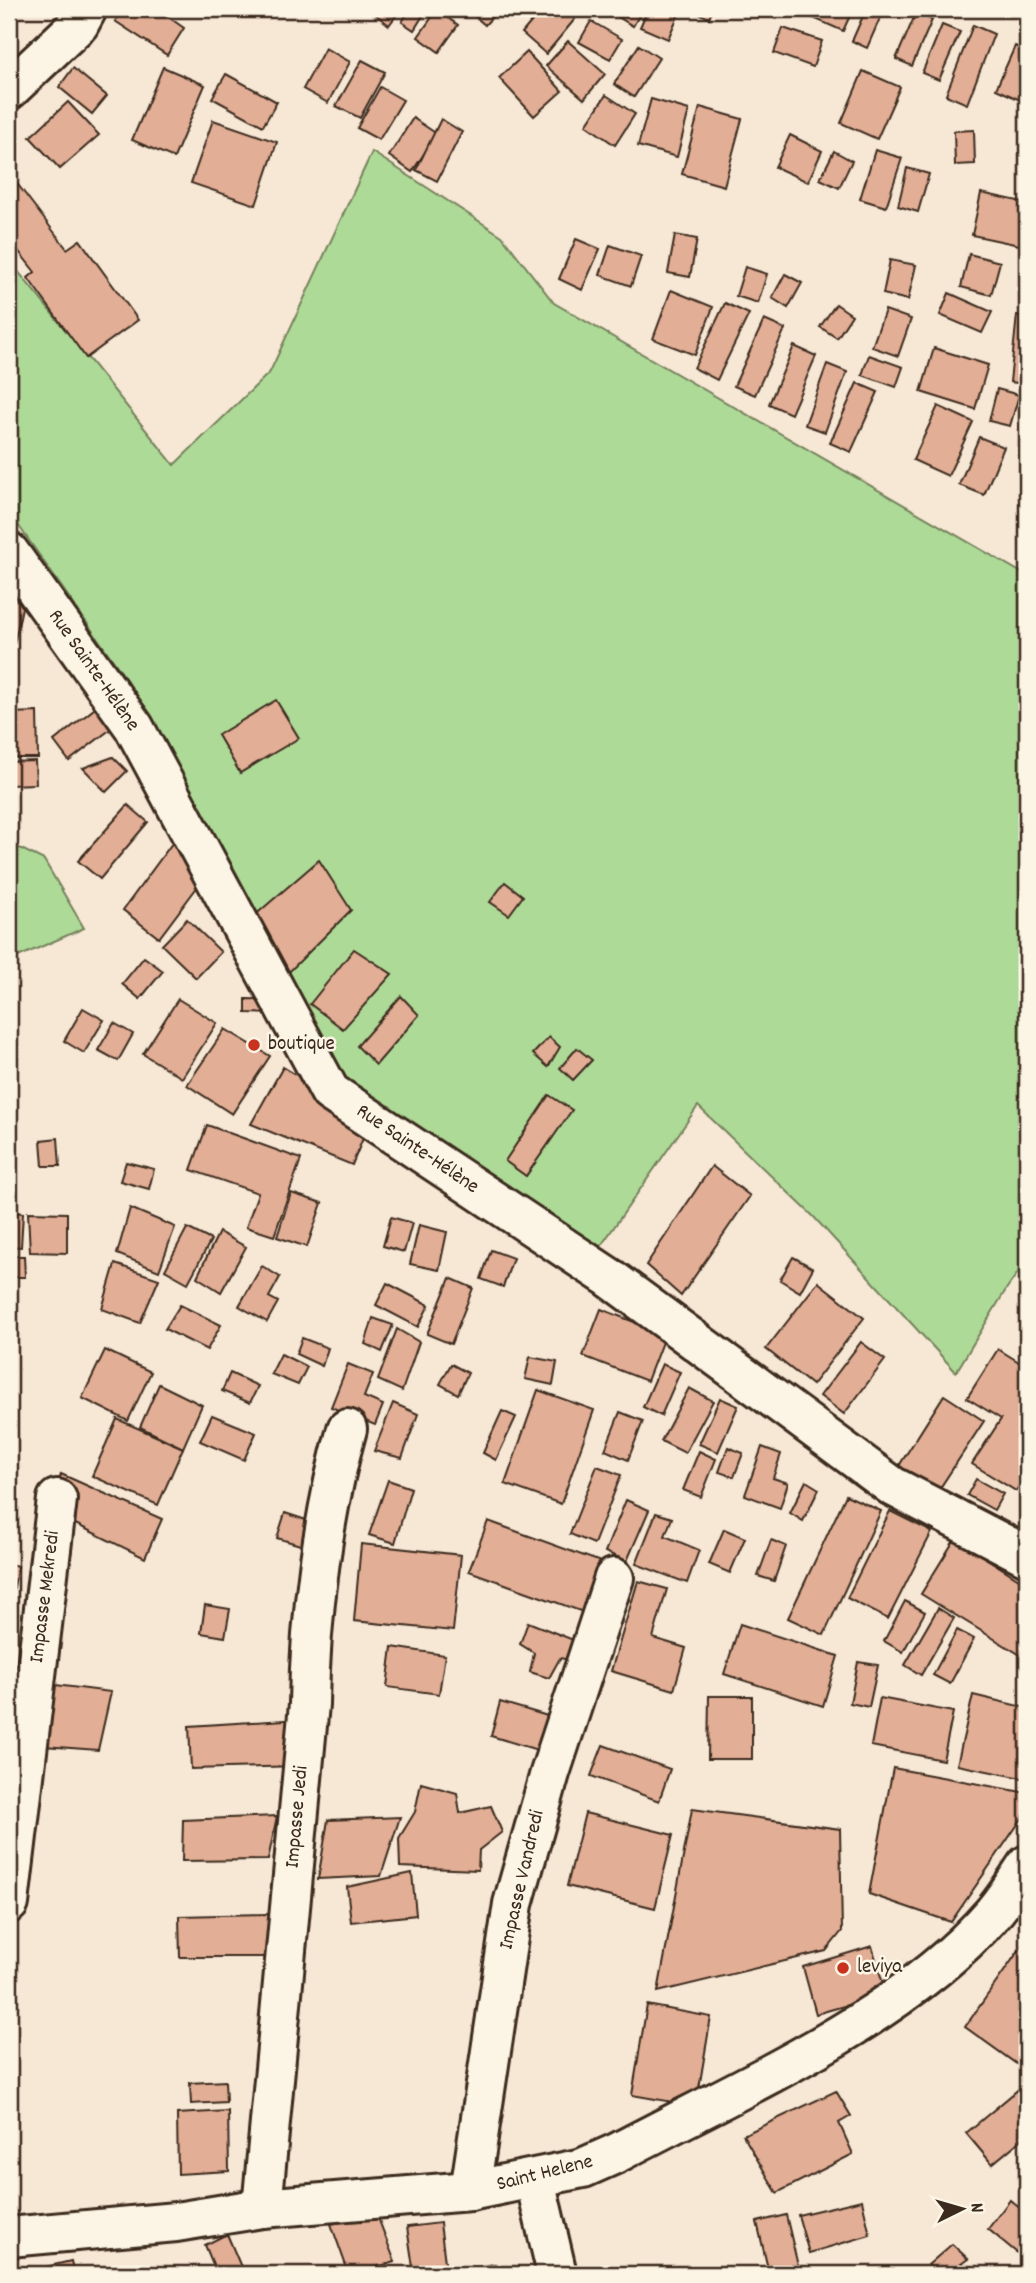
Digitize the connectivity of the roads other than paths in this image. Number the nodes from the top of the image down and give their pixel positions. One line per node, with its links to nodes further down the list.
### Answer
1 (87, 9): 2 (street)
2 (9, 90)
3 (9, 552): 6 (street, Rue Sainte-Hélène)
4 (347, 1429): 12 (street, Impasse Jedi)
5 (57, 1499): 9 (street, Impasse Mekredi)
6 (1027, 1556)
7 (614, 1578): 11 (street, Impasse Vandredi)
8 (1027, 1865): 10 (street, Saint Helene)
9 (9, 1903)
10 (535, 2180): 11 (street, Saint Helene); 14 (street)
11 (470, 2191): 12 (street, Saint Helene)
12 (262, 2208): 13 (street, Saint Helene)
13 (9, 2237)
14 (557, 2274)

